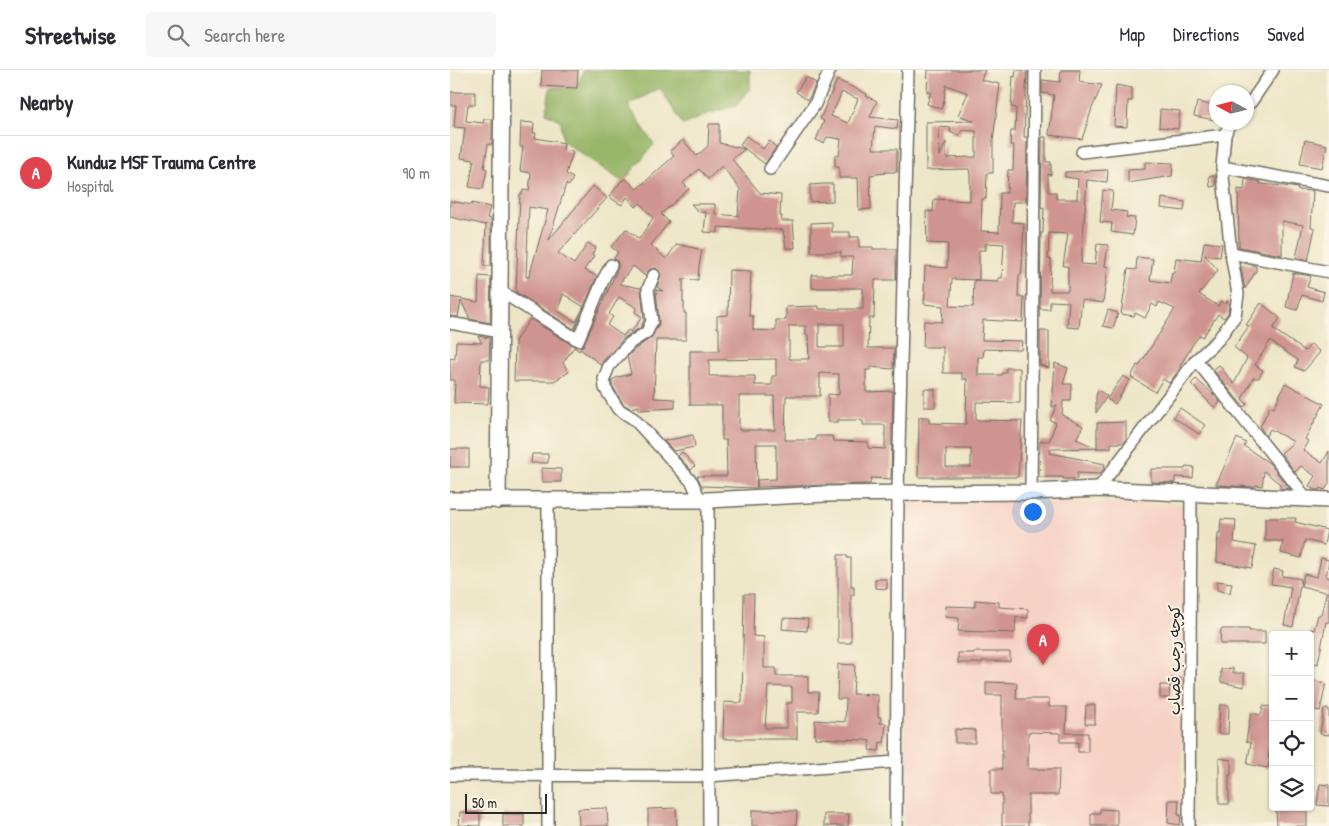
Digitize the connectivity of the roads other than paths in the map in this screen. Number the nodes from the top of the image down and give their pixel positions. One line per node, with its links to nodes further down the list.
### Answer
1 (502, 70): 17 (street)
2 (830, 70): 11 (street)
3 (908, 70): 22 (street)
4 (1036, 70): 23 (street)
5 (1273, 70): 6 (street)
6 (1254, 98)
7 (1227, 130): 8 (street)
8 (1225, 136): 9 (street); 10 (street)
9 (1082, 152)
10 (1222, 167): 12 (street); 13 (street)
11 (770, 169)
12 (1329, 186)
13 (1231, 253): 15 (street); 20 (street)
14 (611, 265): 17 (street)
15 (1329, 272)
16 (654, 276): 26 (street)
17 (500, 291): 19 (street)
18 (450, 323): 19 (street)
19 (500, 332): 29 (street)
20 (1196, 360): 21 (street); 27 (street)
21 (1098, 490): 23 (street); 24 (street)
22 (898, 492): 23 (street); 26 (street); 31 (street)
23 (1032, 492)
24 (1191, 495): 27 (street); 38 (street, کوچه رجب قصاب)
25 (450, 500): 29 (street)
26 (704, 500): 30 (street); 34 (street)
27 (1306, 500): 28 (street)
28 (1329, 500)
29 (498, 501): 30 (street)
30 (548, 501): 33 (street)
31 (896, 762): 34 (street); 37 (street)
32 (450, 775): 33 (street)
33 (548, 775): 34 (street); 35 (street)
34 (708, 776): 36 (street)
35 (548, 826)
36 (709, 826)
37 (896, 826)
38 (1189, 826)

